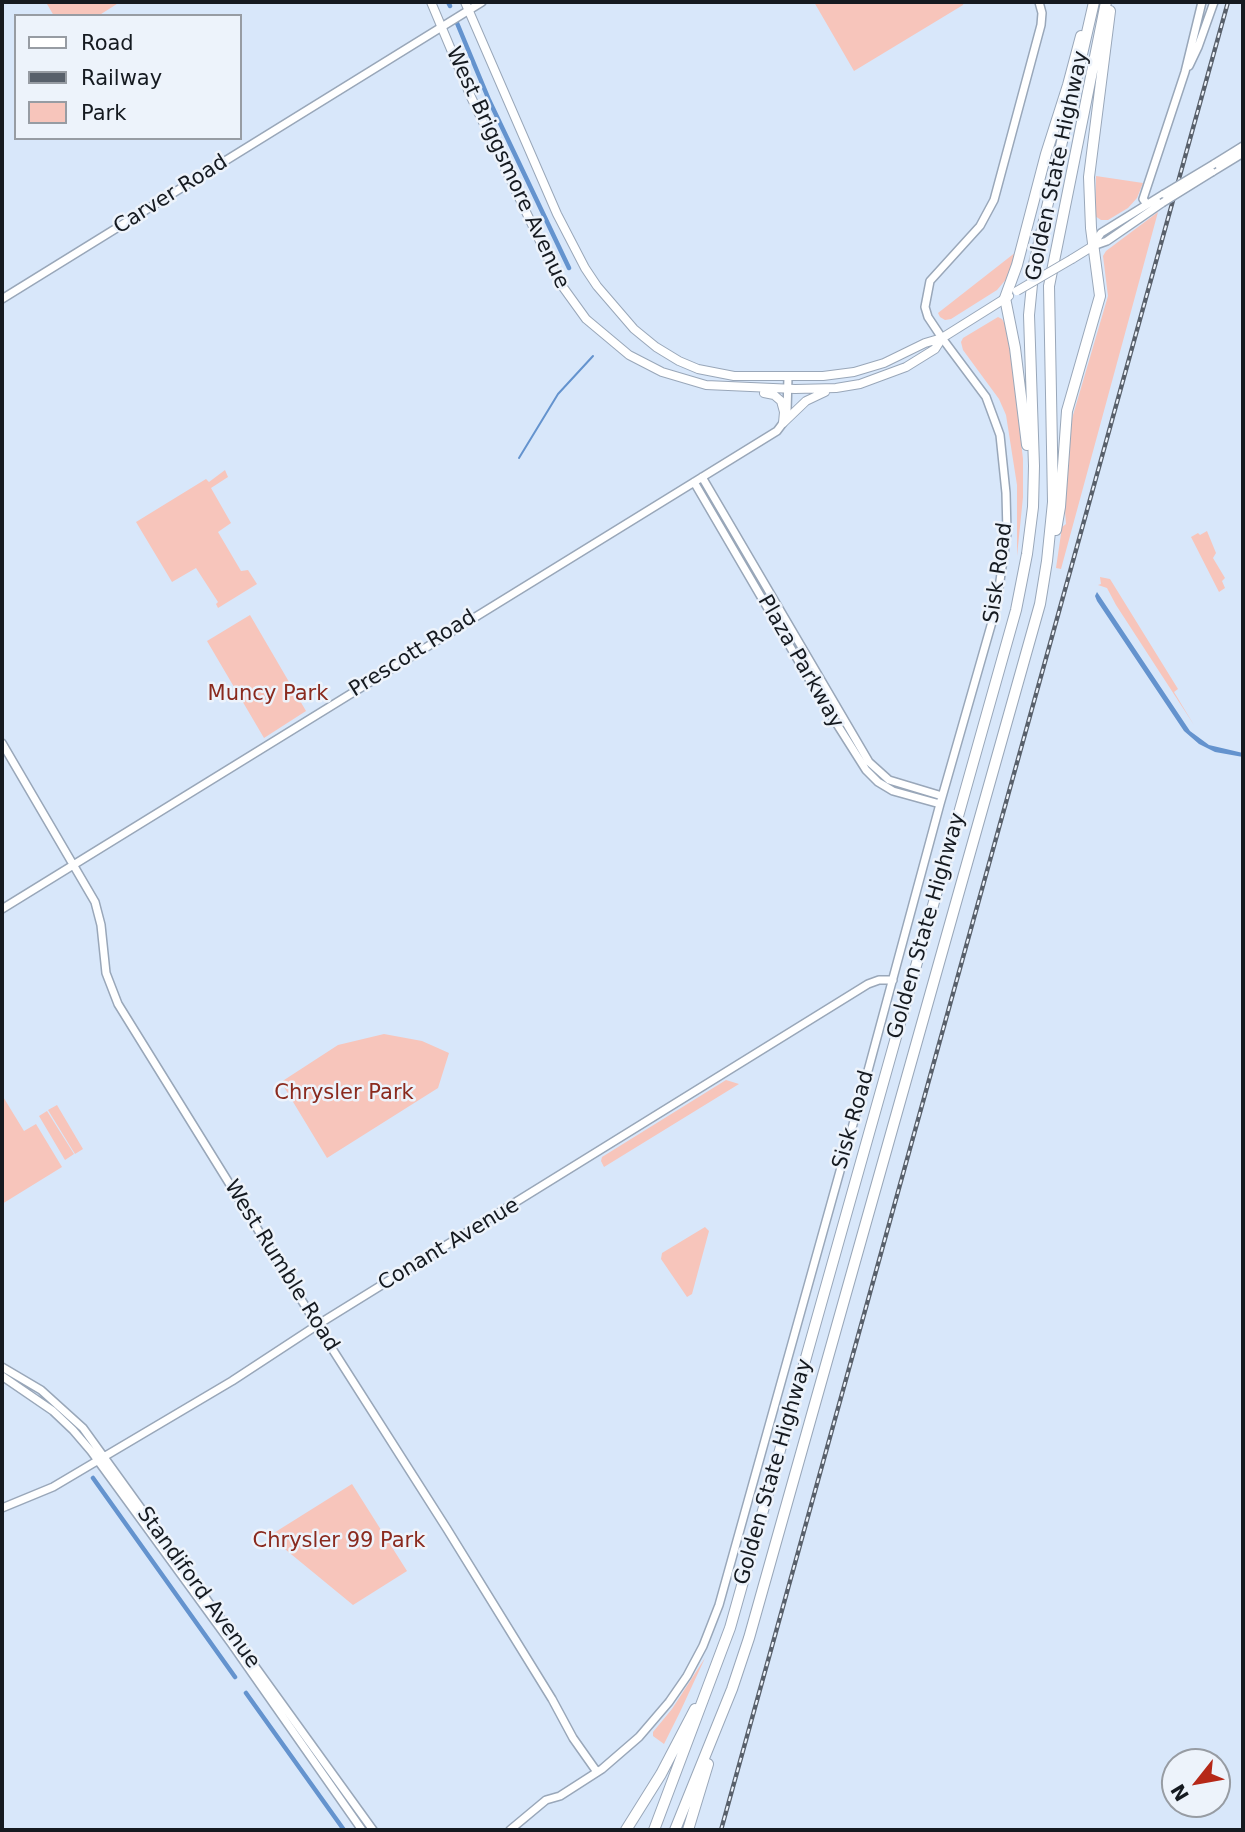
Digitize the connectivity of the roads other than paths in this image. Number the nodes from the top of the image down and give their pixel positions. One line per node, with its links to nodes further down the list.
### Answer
1 (431, 2): 10 (main road, West Briggsmore Avenue)
2 (482, 2): 9 (street, Carver Road)
3 (1039, 2): 19 (street, Sisk Road)
4 (1092, 2): 18 (highway); 28 (highway, Golden State Highway)
5 (1106, 2): 27 (highway, Golden State Highway)
6 (1111, 2): 16 (highway)
7 (1202, 2): 11 (street)
8 (1213, 2): 11 (street)
9 (467, 6): 10 (street, Carver Road); 20 (main road, West Briggsmore Avenue)
10 (441, 27): 17 (street, Carver Road); 21 (main road, West Briggsmore Avenue)
11 (1185, 72): 15 (street)
12 (1243, 146): 14 (street)
13 (1243, 153): 14 (street)
14 (1213, 168): 15 (street, bridge); 16 (street, bridge)
15 (1147, 204): 16 (street)
16 (1093, 246): 18 (main road, West Briggsmore Avenue, bridge); 27 (highway)
17 (2, 299)
18 (1005, 299): 19 (main road, West Briggsmore Avenue); 28 (highway)
19 (942, 338): 20 (main road, West Briggsmore Avenue); 22 (main road, West Briggsmore Avenue); 30 (street, Sisk Road)
20 (788, 377): 23 (street)
21 (713, 386): 23 (main road, West Briggsmore Avenue); 24 (main road)
22 (836, 388): 23 (main road, West Briggsmore Avenue); 24 (main road)
23 (788, 389): 24 (street)
24 (783, 423): 25 (street, Prescott Road)
25 (702, 477): 26 (street, Prescott Road); 30 (street, Plaza Parkway)
26 (694, 482): 30 (street, Plaza Parkway); 31 (street, Prescott Road)
27 (1047, 561): 39 (highway, Golden State Highway)
28 (1016, 610): 40 (highway, Golden State Highway)
29 (2, 743): 31 (street, West Rumble Road)
30 (941, 800): 33 (street, Sisk Road)
31 (74, 865): 32 (street, Prescott Road); 34 (street, West Rumble Road)
32 (2, 909)
33 (893, 980): 34 (street, Conant Avenue); 41 (street, Sisk Road)
34 (317, 1325): 37 (street, Conant Avenue); 41 (street, West Rumble Road)
35 (2, 1367): 37 (street, Standiford Avenue)
36 (2, 1376): 37 (street, Standiford Avenue)
37 (102, 1459): 38 (street, Conant Avenue); 42 (street, Standiford Avenue); 43 (street, Standiford Avenue)
38 (2, 1508)
39 (749, 1638): 47 (highway, Golden State Highway); 48 (highway)
40 (723, 1649): 45 (highway); 46 (highway, Golden State Highway)
41 (597, 1772): 44 (street, Sisk Road)
42 (362, 1830)
43 (373, 1830)
44 (510, 1830)
45 (626, 1830)
46 (654, 1830)
47 (676, 1830)
48 (688, 1830)

